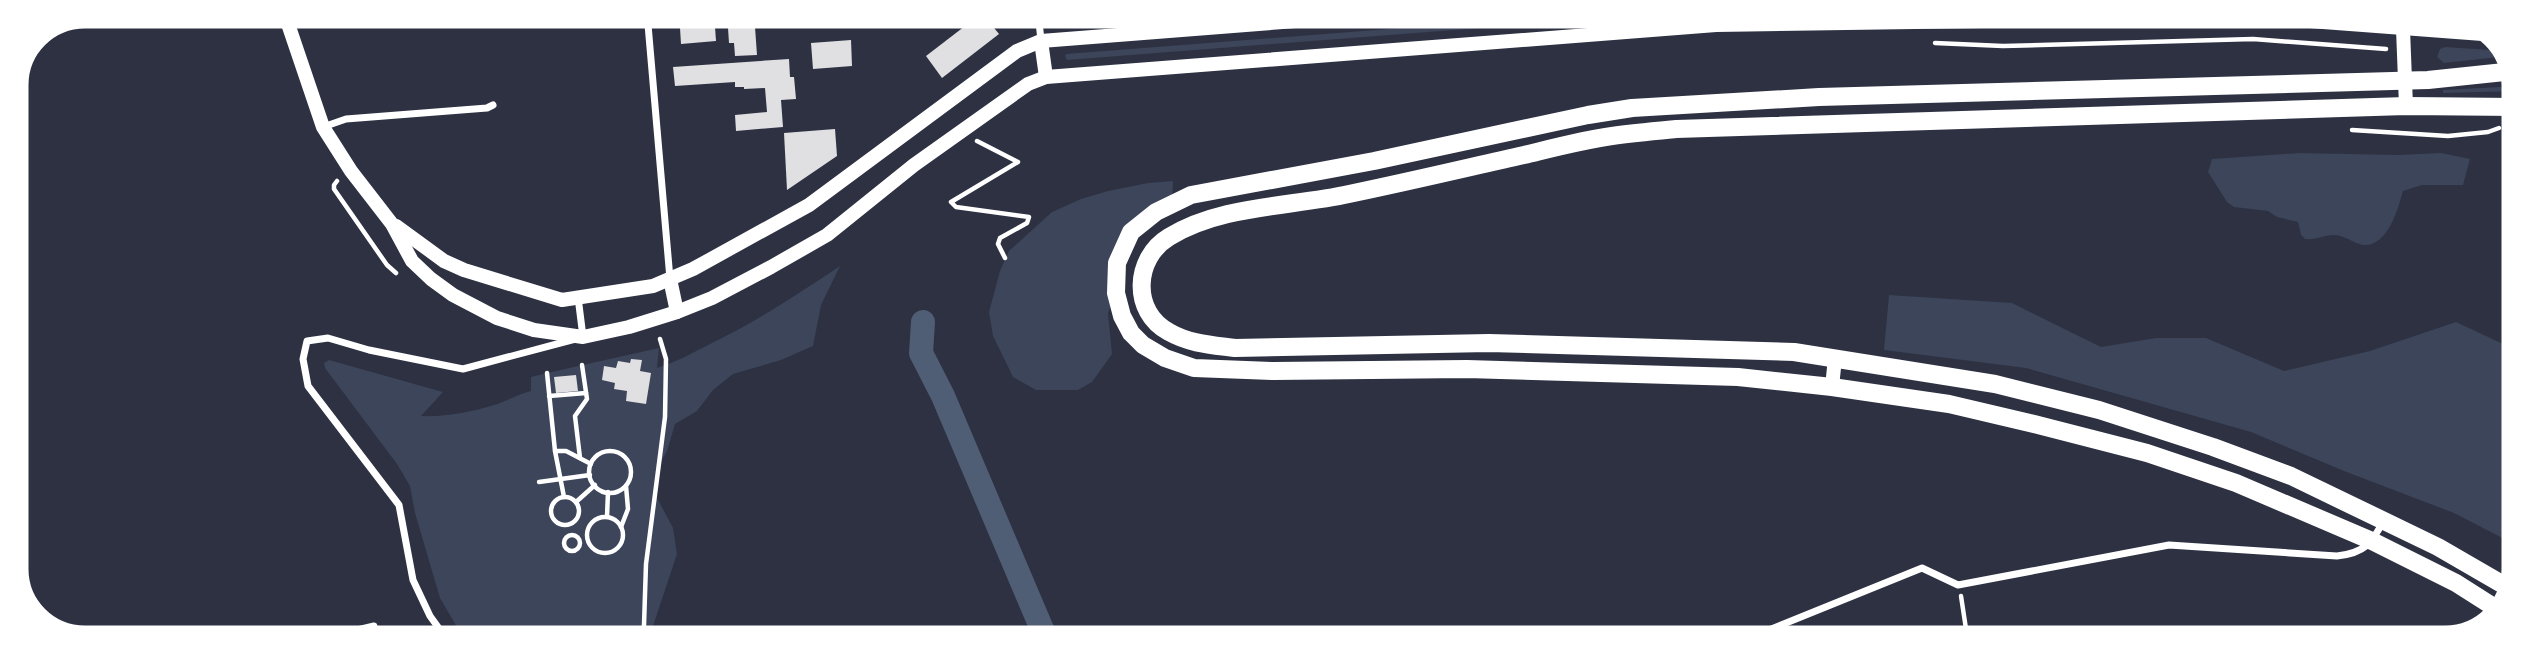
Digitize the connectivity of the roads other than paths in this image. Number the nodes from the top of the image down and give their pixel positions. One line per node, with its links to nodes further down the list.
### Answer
1 (288, 24): 17 (main road)
2 (648, 24): 20 (street)
3 (1039, 24): 9 (street)
4 (1250, 24): 9 (main road)
5 (1678, 24): 11 (main road)
6 (2346, 24): 7 (main road)
7 (2403, 29): 8 (main road); 12 (main road)
8 (2476, 34)
9 (1041, 41): 11 (main road); 20 (main road)
10 (2504, 72): 12 (main road)
11 (1046, 78): 22 (main road)
12 (2404, 80): 14 (main road); 16 (main road)
13 (492, 105): 17 (street)
14 (2406, 106): 15 (main road); 18 (main road)
15 (2505, 107)
16 (1632, 108): 18 (main road); 26 (main road)
17 (323, 127): 19 (main road)
18 (1635, 133): 24 (main road)
19 (392, 224): 21 (main road); 23 (main road)
20 (670, 279): 21 (main road); 22 (main road)
21 (578, 297): 23 (street)
22 (677, 312): 23 (main road)
23 (583, 337): 34 (street)
24 (1336, 347): 25 (main road); 26 (main road)
25 (1835, 358): 27 (main road); 28 (main road)
26 (1336, 370): 27 (main road)
27 (1832, 387): 29 (main road)
28 (2384, 519): 29 (street); 30 (main road)
29 (2372, 541): 31 (main road); 35 (street)
30 (2503, 585)
31 (2493, 606)
32 (357, 630): 33 (street)
33 (369, 630)
34 (440, 630)
35 (1769, 630)

